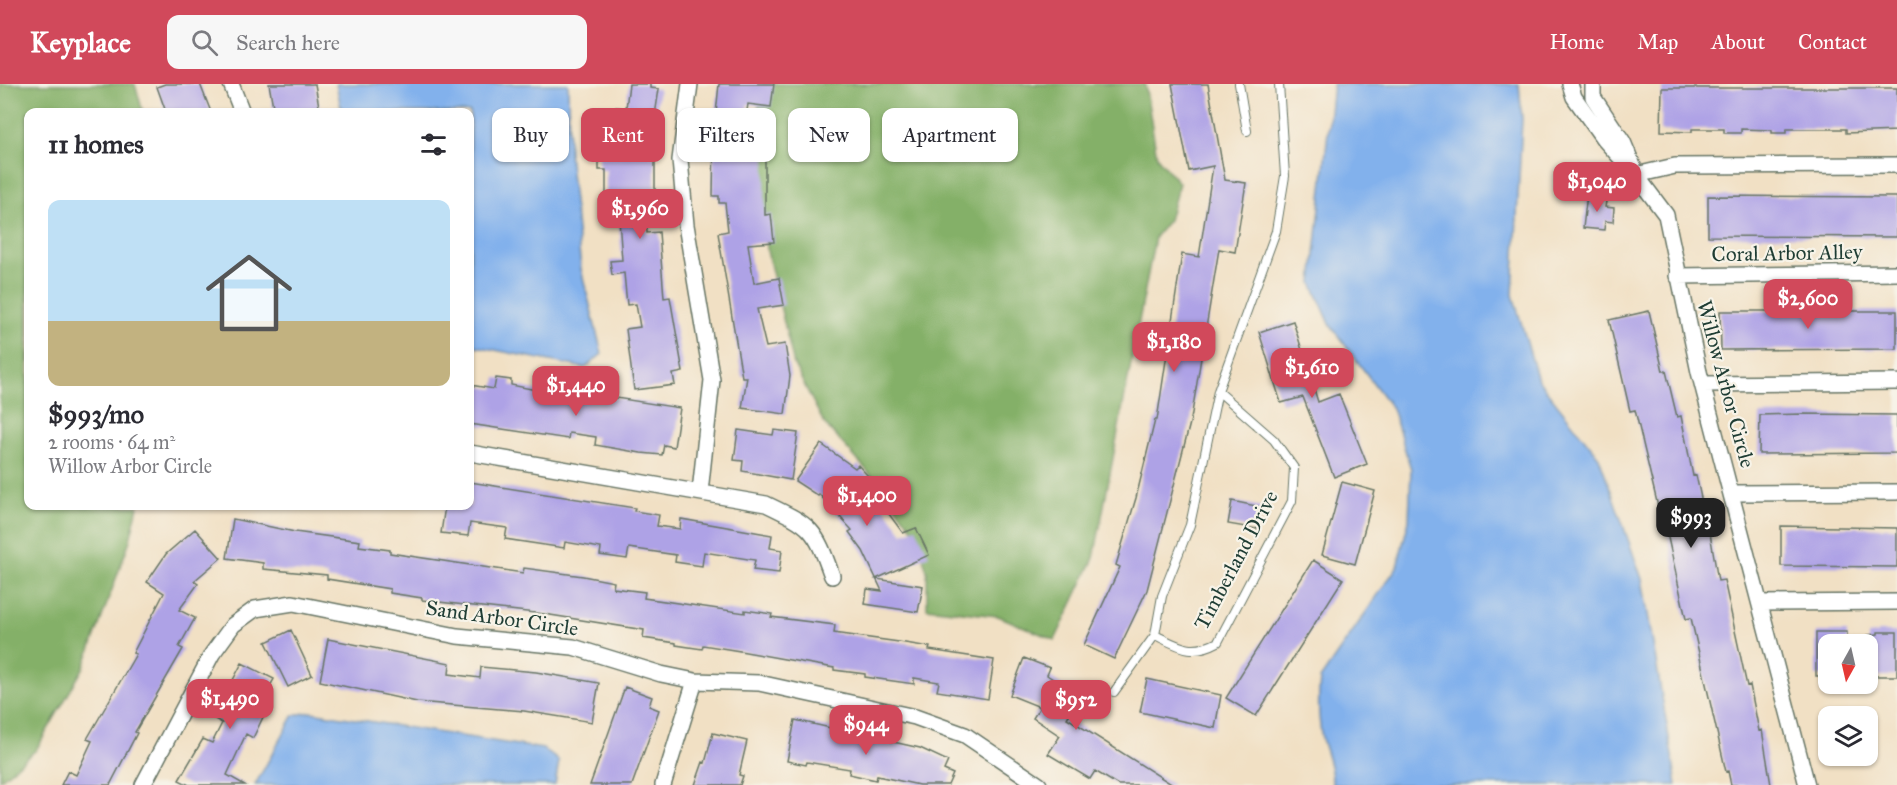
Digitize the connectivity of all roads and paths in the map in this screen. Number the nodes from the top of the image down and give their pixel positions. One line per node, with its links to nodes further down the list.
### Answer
1 (231, 84): 7 (street)
2 (690, 84): 17 (street)
3 (1239, 84): 8 (lane)
4 (1279, 84): 15 (lane)
5 (1570, 84): 10 (street, Willow Arbor Circle)
6 (1593, 84): 10 (street, Willow Arbor Circle)
7 (240, 108)
8 (1246, 131)
9 (1897, 165): 10 (street)
10 (1636, 175): 12 (street, Willow Arbor Circle)
11 (1897, 273): 12 (street, Coral Arbor Alley)
12 (1677, 276): 14 (street, Willow Arbor Circle)
13 (1897, 382): 14 (street)
14 (1702, 384): 19 (street, Willow Arbor Circle)
15 (1218, 391): 23 (lane); 23 (lane, Timberland Drive)
16 (474, 454): 17 (street)
17 (700, 492): 20 (street)
18 (1897, 492): 19 (street)
19 (1732, 493): 22 (street, Willow Arbor Circle)
20 (832, 576)
21 (1897, 602): 22 (street)
22 (1761, 603): 29 (street, Willow Arbor Circle)
23 (1155, 635): 25 (lane)
24 (695, 681): 26 (street, Sand Arbor Circle); 27 (street); 28 (street, Sand Arbor Circle)
25 (1114, 692)
26 (143, 785)
27 (663, 785)
28 (1039, 785)
29 (1807, 785)

